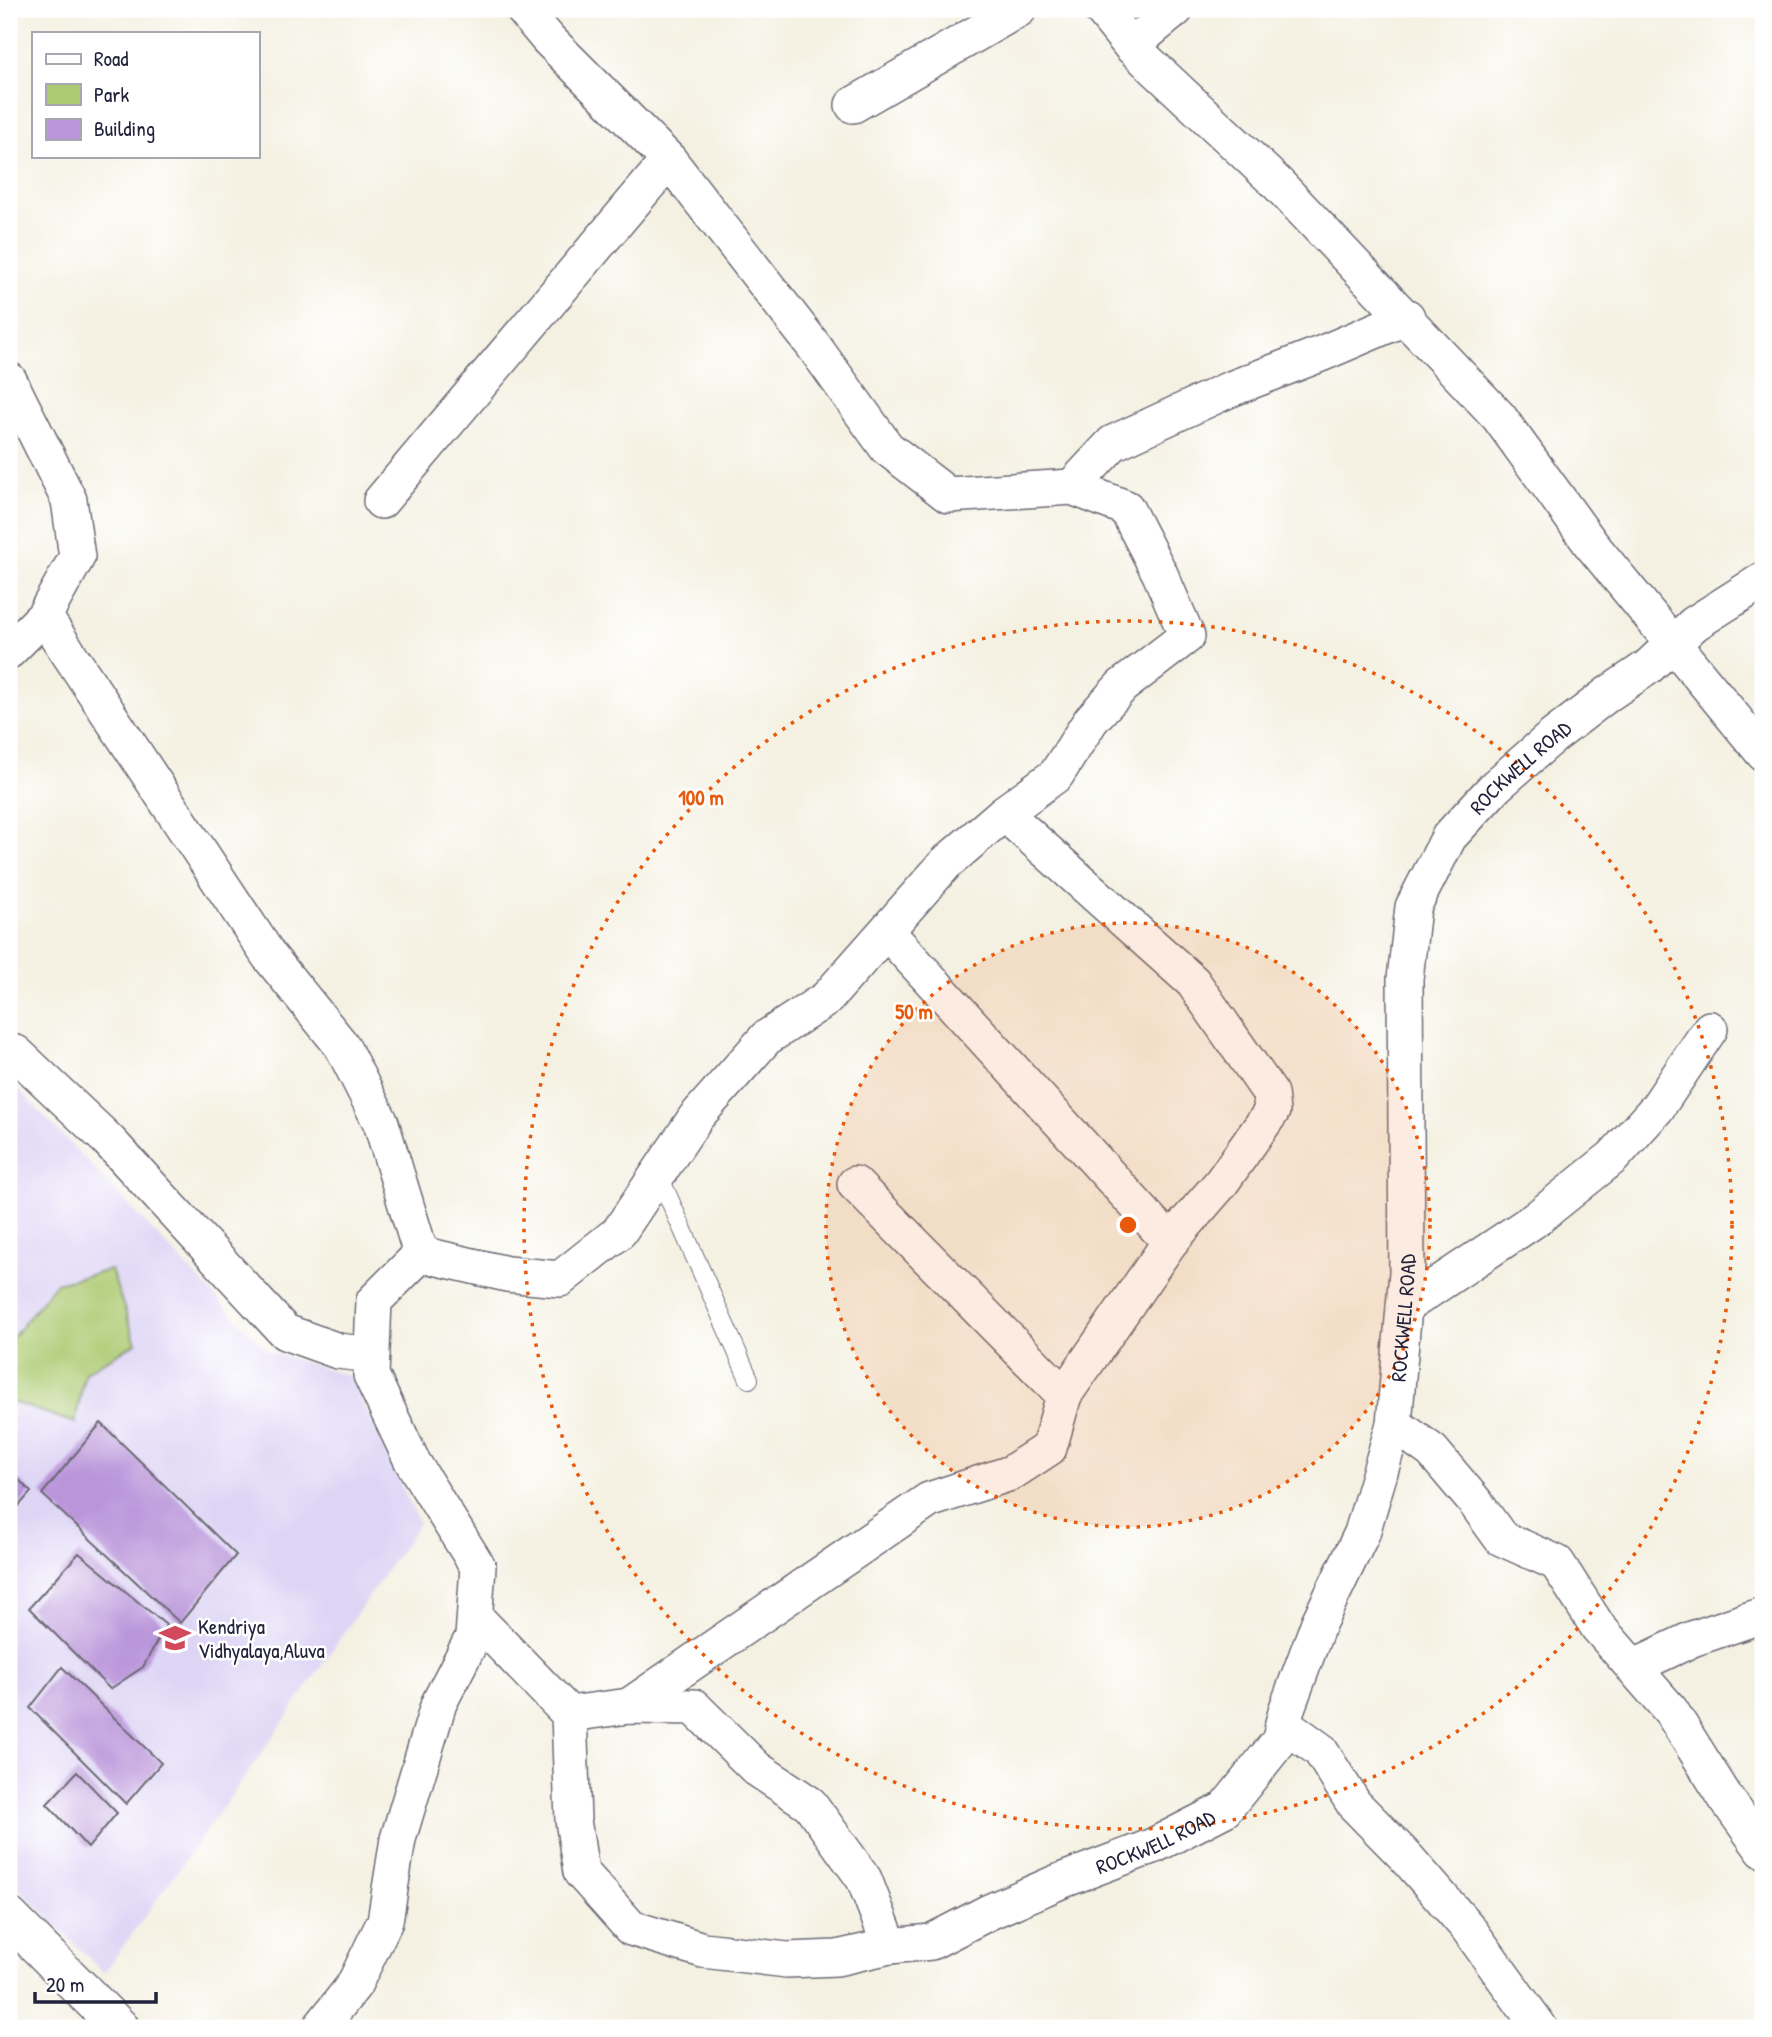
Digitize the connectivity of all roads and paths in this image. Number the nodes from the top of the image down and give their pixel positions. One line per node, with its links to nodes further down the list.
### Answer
1 (523, 9): 7 (street)
2 (1019, 9): 6 (street)
3 (1101, 9): 5 (street)
4 (1176, 9): 5 (street)
5 (1131, 46): 8 (street)
6 (853, 105)
7 (669, 160): 10 (street); 11 (street)
8 (1407, 317): 10 (street); 14 (street)
9 (9, 380): 13 (street)
10 (1072, 487): 17 (street)
11 (381, 501)
12 (1763, 580): 14 (street, ROCKWELL ROAD)
13 (44, 616): 15 (street); 24 (street)
14 (1675, 642): 16 (street); 25 (street, ROCKWELL ROAD)
15 (9, 652)
16 (1763, 753)
17 (1004, 813): 18 (street); 23 (street)
18 (887, 932): 21 (street); 23 (street)
19 (1710, 1029): 25 (street)
20 (9, 1052): 26 (street)
21 (659, 1176): 24 (street); 27 (lane)
22 (855, 1184): 28 (street)
23 (1170, 1242): 28 (street)
24 (421, 1254): 26 (street)
25 (1404, 1307): 29 (street, ROCKWELL ROAD)
26 (372, 1355): 31 (street)
27 (749, 1378)
28 (1064, 1395): 33 (street)
29 (1394, 1424): 32 (street); 35 (street, ROCKWELL ROAD)
30 (1763, 1615): 32 (street)
31 (475, 1617): 34 (street); 40 (street)
32 (1633, 1667): 36 (street)
33 (629, 1706): 34 (street); 38 (street)
34 (569, 1714): 38 (street, ROCKWELL ROAD)
35 (1283, 1723): 38 (street, ROCKWELL ROAD); 41 (street)
36 (1763, 1850)
37 (9, 1917): 39 (street)
38 (890, 1946)
39 (120, 2028)
40 (320, 2028)
41 (1540, 2028)

